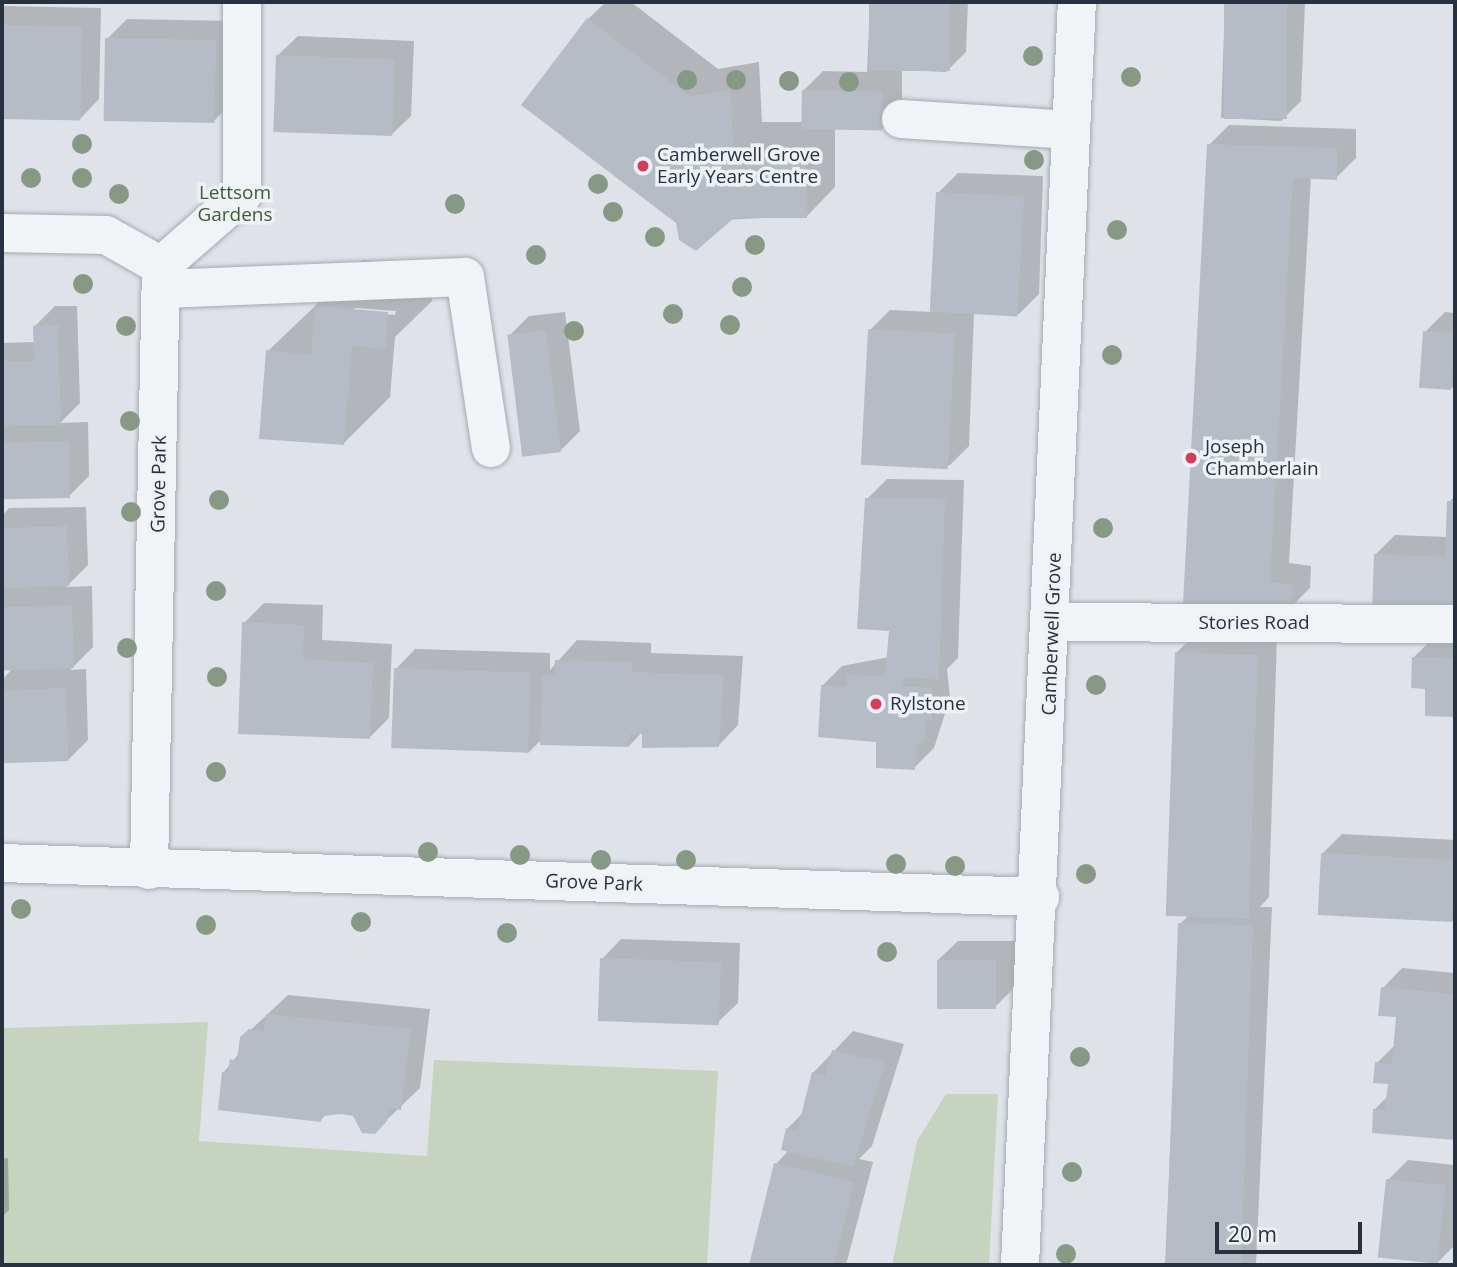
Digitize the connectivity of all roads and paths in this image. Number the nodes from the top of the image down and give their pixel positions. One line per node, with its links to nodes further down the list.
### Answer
1 (242, 2): 6 (street)
2 (1077, 2): 4 (street, Camberwell Grove)
3 (901, 119): 4 (street)
4 (1070, 130): 8 (street, Camberwell Grove)
5 (2, 233): 6 (street)
6 (162, 278): 7 (street); 11 (street, Grove Park)
7 (491, 448)
8 (1053, 622): 9 (street, Stories Road); 12 (street, Camberwell Grove)
9 (1455, 624)
10 (2, 863): 11 (street, Grove Park)
11 (149, 870): 12 (street, Grove Park)
12 (1040, 897): 13 (street, Camberwell Grove)
13 (1020, 1265)

